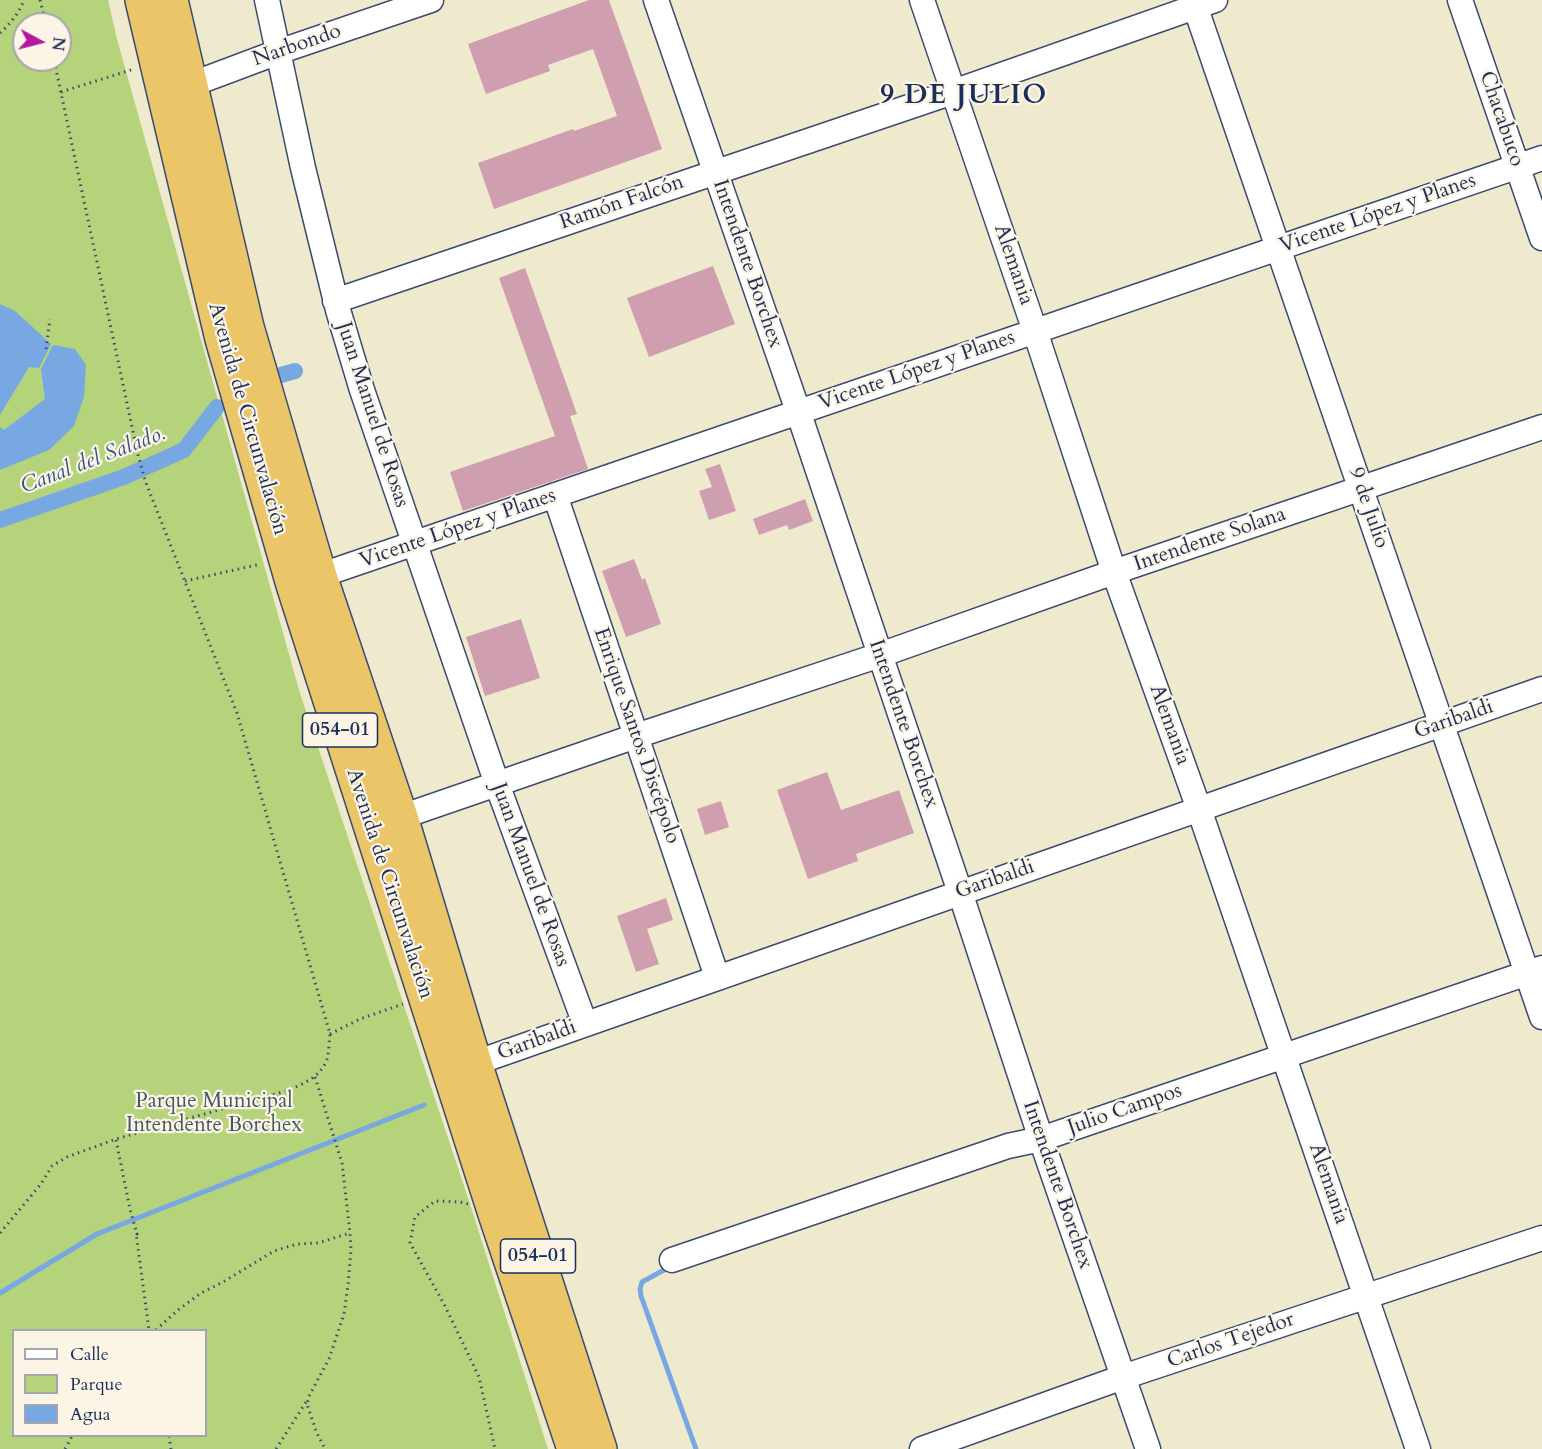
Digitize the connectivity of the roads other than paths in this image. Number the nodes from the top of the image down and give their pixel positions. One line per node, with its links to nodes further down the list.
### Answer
1 (142, 0): 10 (highway, Avenida de Circunvalación / 054-01)
2 (171, 0): 10 (highway, Avenida de Circunvalación / 054-01)
3 (267, 0): 9 (street, Juan Manuel de Rosas)
4 (431, 0): 9 (street, Narbondo)
5 (656, 0): 14 (street, Intendente Borchex)
6 (922, 0): 11 (street, Alemania)
7 (1461, 0): 13 (street, Chacabuco)
8 (1201, 2): 11 (street, Ramón Falcón); 16 (street, 9 de Julio)
9 (278, 52): 10 (street, Narbondo); 17 (street, Juan Manuel de Rosas)
10 (176, 87): 25 (highway, Avenida de Circunvalación / 054-01)
11 (953, 92): 14 (street, Ramón Falcón); 18 (street, Alemania)
12 (1542, 158): 13 (street, Vicente López y Planes)
13 (1517, 166): 15 (street, Chacabuco); 16 (street, Vicente López y Planes)
14 (716, 172): 17 (street, Ramón Falcón); 19 (street, Intendente Borchex)
15 (1542, 238)
16 (1278, 248): 18 (street, Vicente López y Planes); 21 (street, 9 de Julio)
17 (335, 301): 23 (street, Juan Manuel de Rosas)
18 (1035, 331): 19 (street, Vicente López y Planes); 24 (street, Alemania)
19 (798, 411): 22 (street, Vicente López y Planes); 26 (street, Intendente Borchex)
20 (1542, 427): 21 (street, Intendente Solana)
21 (1361, 488): 24 (street, Intendente Solana); 28 (street, 9 de Julio)
22 (555, 495): 23 (street, Vicente López y Planes); 29 (street, Enrique Santos Discépolo)
23 (415, 543): 25 (street, Vicente López y Planes); 30 (street, Juan Manuel de Rosas)
24 (1114, 572): 26 (street, Intendente Solana); 31 (street, Alemania)
25 (307, 580): 32 (highway, Avenida de Circunvalación / 054-01); 39 (highway, Avenida de Circunvalación / 054-01)
26 (880, 655): 29 (street, Intendente Solana); 33 (street, Intendente Borchex)
27 (1542, 689): 28 (street, Garibaldi)
28 (1442, 724): 31 (street, Garibaldi); 34 (street, 9 de Julio)
29 (636, 736): 30 (street, Intendente Solana); 35 (street, Enrique Santos Discépolo)
30 (497, 784): 32 (street, Intendente Solana); 37 (street, Juan Manuel de Rosas)
31 (1199, 809): 33 (street, Garibaldi); 38 (street, Alemania)
32 (401, 817): 39 (highway, Avenida de Circunvalación / 054-01)
33 (960, 892): 35 (street, Garibaldi); 40 (street, Intendente Borchex)
34 (1535, 971): 36 (street, 9 de Julio); 38 (street, Julio Campos)
35 (717, 977): 37 (street, Garibaldi)
36 (1542, 1017)
37 (585, 1024): 39 (street, Garibaldi)
38 (1284, 1056): 40 (street, Julio Campos); 43 (street, Alemania)
39 (462, 1067): 45 (highway, Avenida de Circunvalación / 054-01); 46 (highway, Avenida de Circunvalación / 054-01)
40 (1041, 1139): 42 (street, Julio Campos); 44 (street, Intendente Borchex)
41 (1542, 1238): 43 (street, Carlos Tejedor)
42 (672, 1260)
43 (1366, 1296): 44 (street, Carlos Tejedor); 49 (street, Alemania)
44 (1123, 1377): 47 (street, Carlos Tejedor); 48 (street, Intendente Borchex)
45 (574, 1449)
46 (600, 1449)
47 (922, 1449)
48 (1148, 1449)
49 (1418, 1449)

